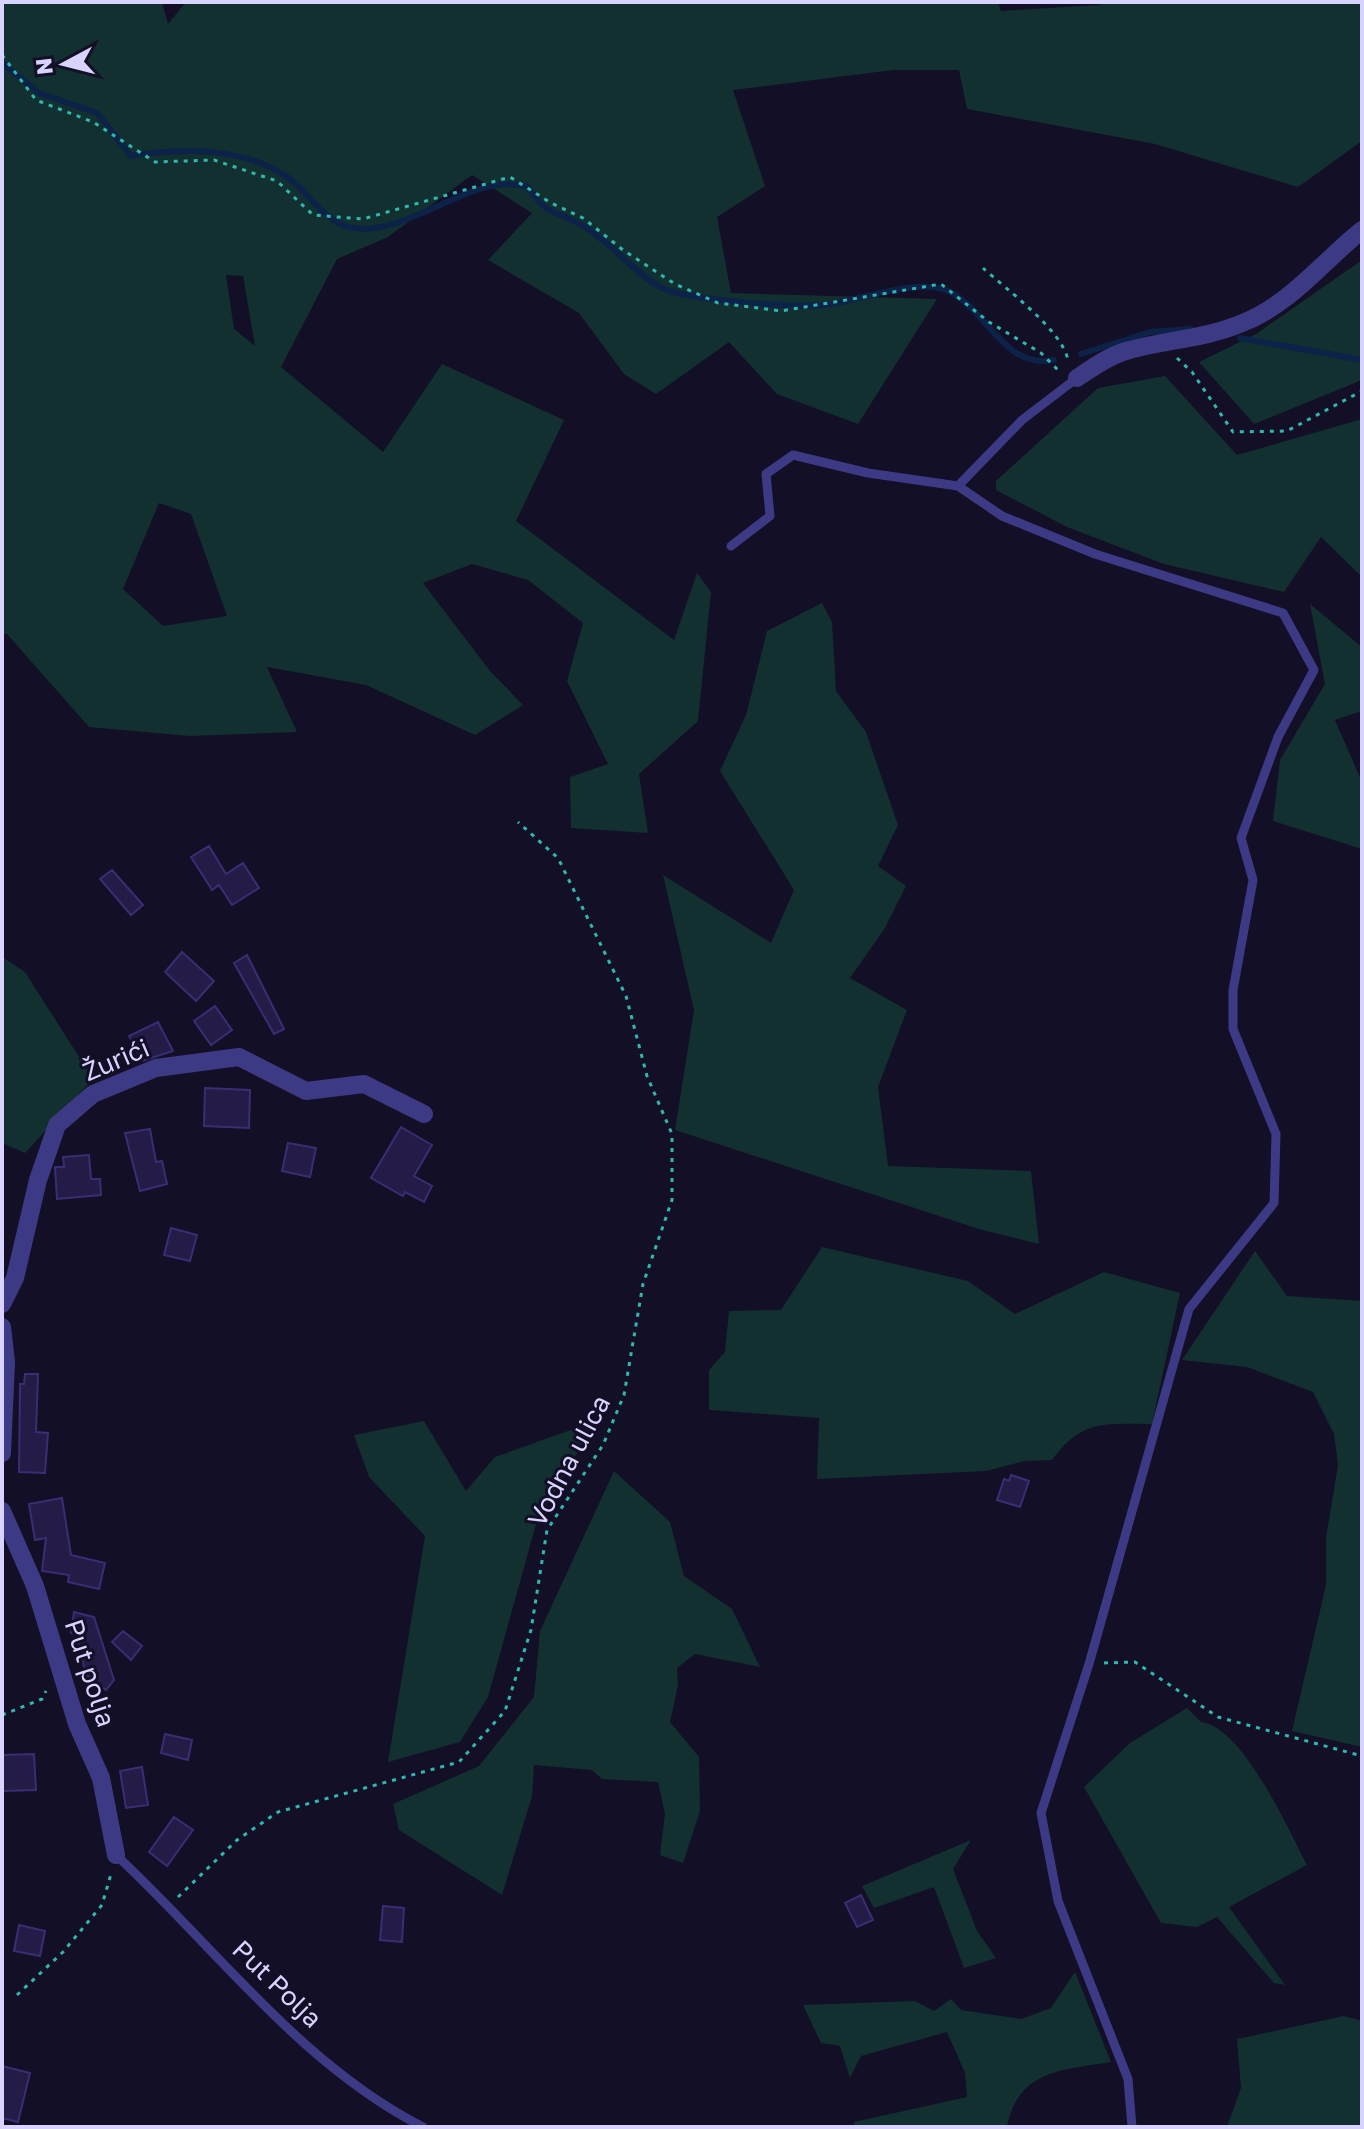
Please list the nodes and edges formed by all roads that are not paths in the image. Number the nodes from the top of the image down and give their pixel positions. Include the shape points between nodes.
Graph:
1 (1362, 230) edge
2 (1073, 380) joint
3 (958, 486) junction
4 (731, 546) dead end
5 (424, 1114) dead end
6 (2, 1304) edge
7 (2, 1327) edge
8 (2, 1453) edge
9 (2, 1511) edge
10 (116, 1855) joint
11 (423, 2127) edge
12 (1132, 2127) edge

1 - 2 street via 1297,292 1244,323 1204,337 1122,352
2 - 3 lane via 1022,420
3 - 4 lane via 793,455 766,474 770,516
3 - 12 lane via 1002,516 1095,554 1283,613 1314,670 1278,737 1241,838 1253,880 1233,990 1233,1029 1276,1134 1274,1203 1189,1309 1089,1664 1041,1813 1058,1901 1128,2079
5 - 6 street, Žurići via 364,1084 306,1091 239,1057 156,1068 93,1094 57,1125 15,1278
7 - 8 street
9 - 10 street, Put polja via 35,1586 77,1724 101,1778
10 - 11 lane, Put Polja via 275,2016 350,2081

